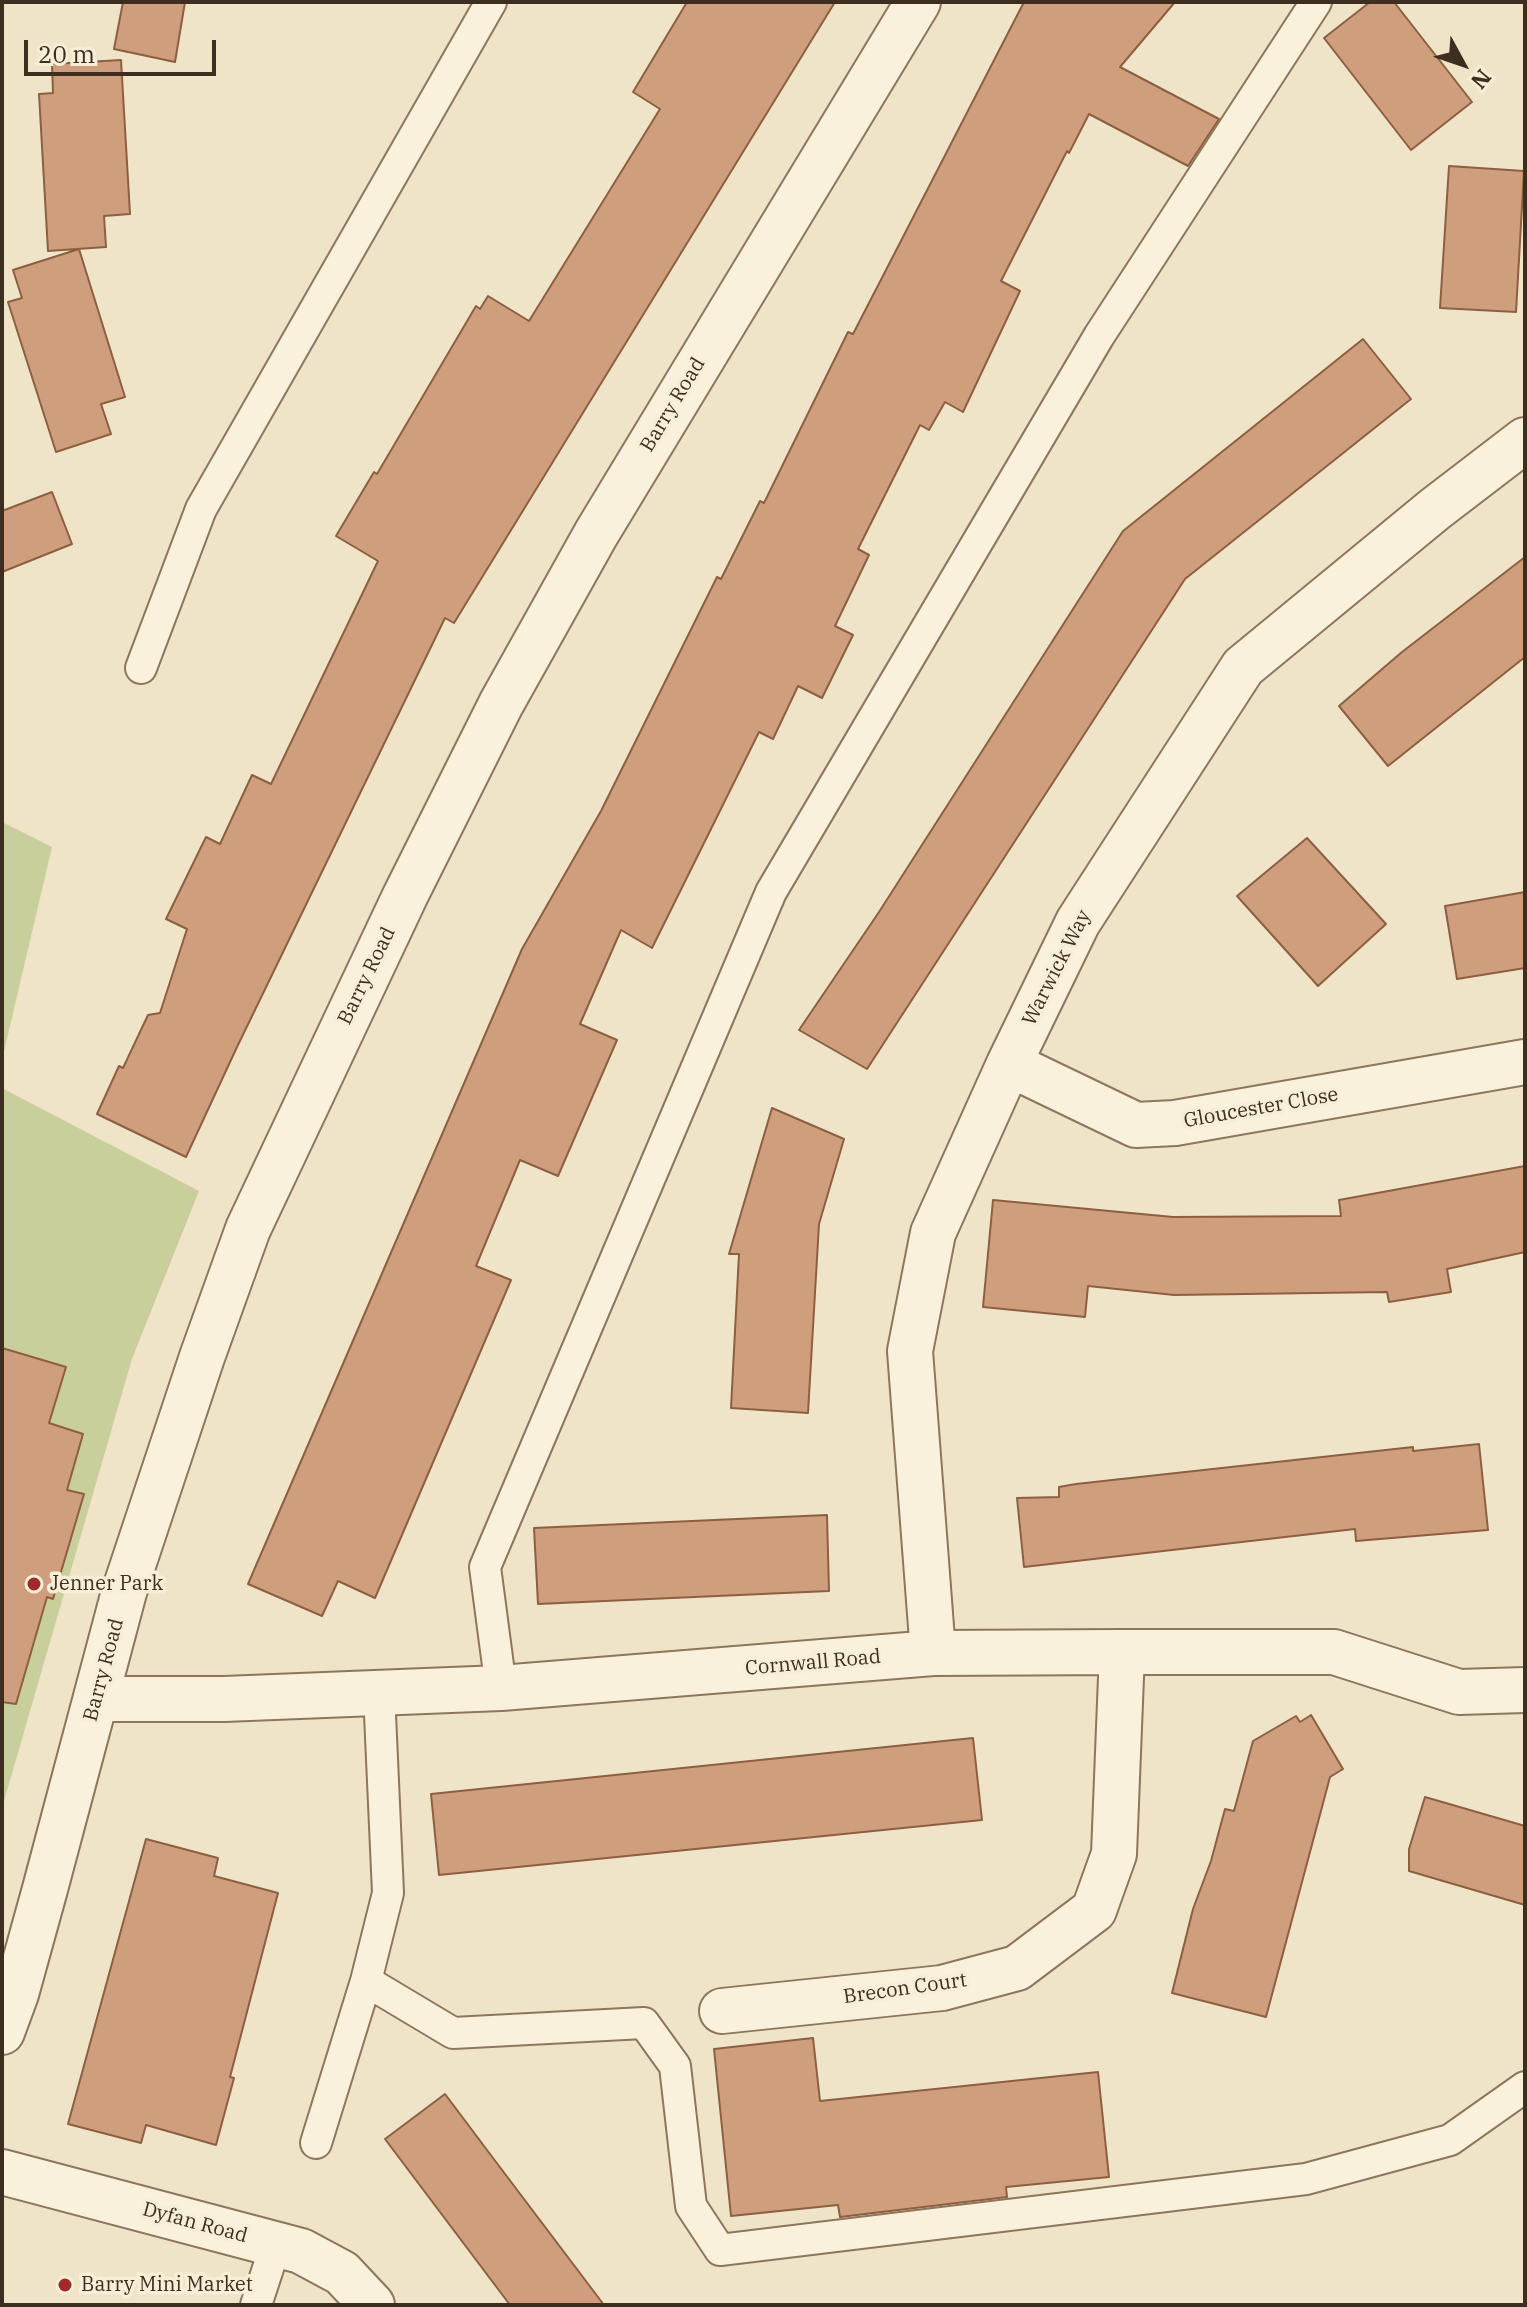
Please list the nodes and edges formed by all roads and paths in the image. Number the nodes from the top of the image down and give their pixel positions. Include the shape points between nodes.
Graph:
1 (491, 2) edge
2 (918, 2) edge
3 (1316, 2) edge
4 (1525, 440) edge
5 (141, 668) dead end
6 (1525, 1062) edge
7 (1009, 1064) junction
8 (1122, 1652) junction
9 (933, 1653) junction
10 (501, 1688) junction
11 (1525, 1690) edge
12 (379, 1692) junction
13 (96, 1699) junction
14 (366, 1981) junction
15 (722, 2011) dead end
16 (2, 2032) edge
17 (1525, 2087) edge
18 (316, 2143) dead end
19 (2, 2172) edge
20 (276, 2244) junction
21 (256, 2305) edge
22 (372, 2305) edge

1 - 5 lane via 201,509
2 - 13 street, Barry Road via 596,534 501,704 405,896 248,1229 124,1592
3 - 10 lane via 1099,336 771,892 485,1567
4 - 7 street, Warwick Way via 1243,667 1078,922
6 - 7 street, Gloucester Close via 1175,1123 1136,1125
7 - 9 street, Warwick Way via 933,1233 910,1351
8 - 9 street, Cornwall Road
8 - 11 street, Cornwall Road via 1334,1652 1459,1692
8 - 15 street, Brecon Court via 1114,1854 1094,1910 1017,1968 942,1988
9 - 10 street, Cornwall Road
10 - 12 street, Cornwall Road
12 - 13 street, Cornwall Road
12 - 14 lane via 388,1893
13 - 16 street, Barry Road
14 - 17 lane via 453,2033 644,2023 675,2066 691,2206 720,2250 1306,2179 1450,2140
14 - 18 lane
19 - 20 street, Dyfan Road
20 - 21 lane
20 - 22 street, Dyfan Road via 342,2273

